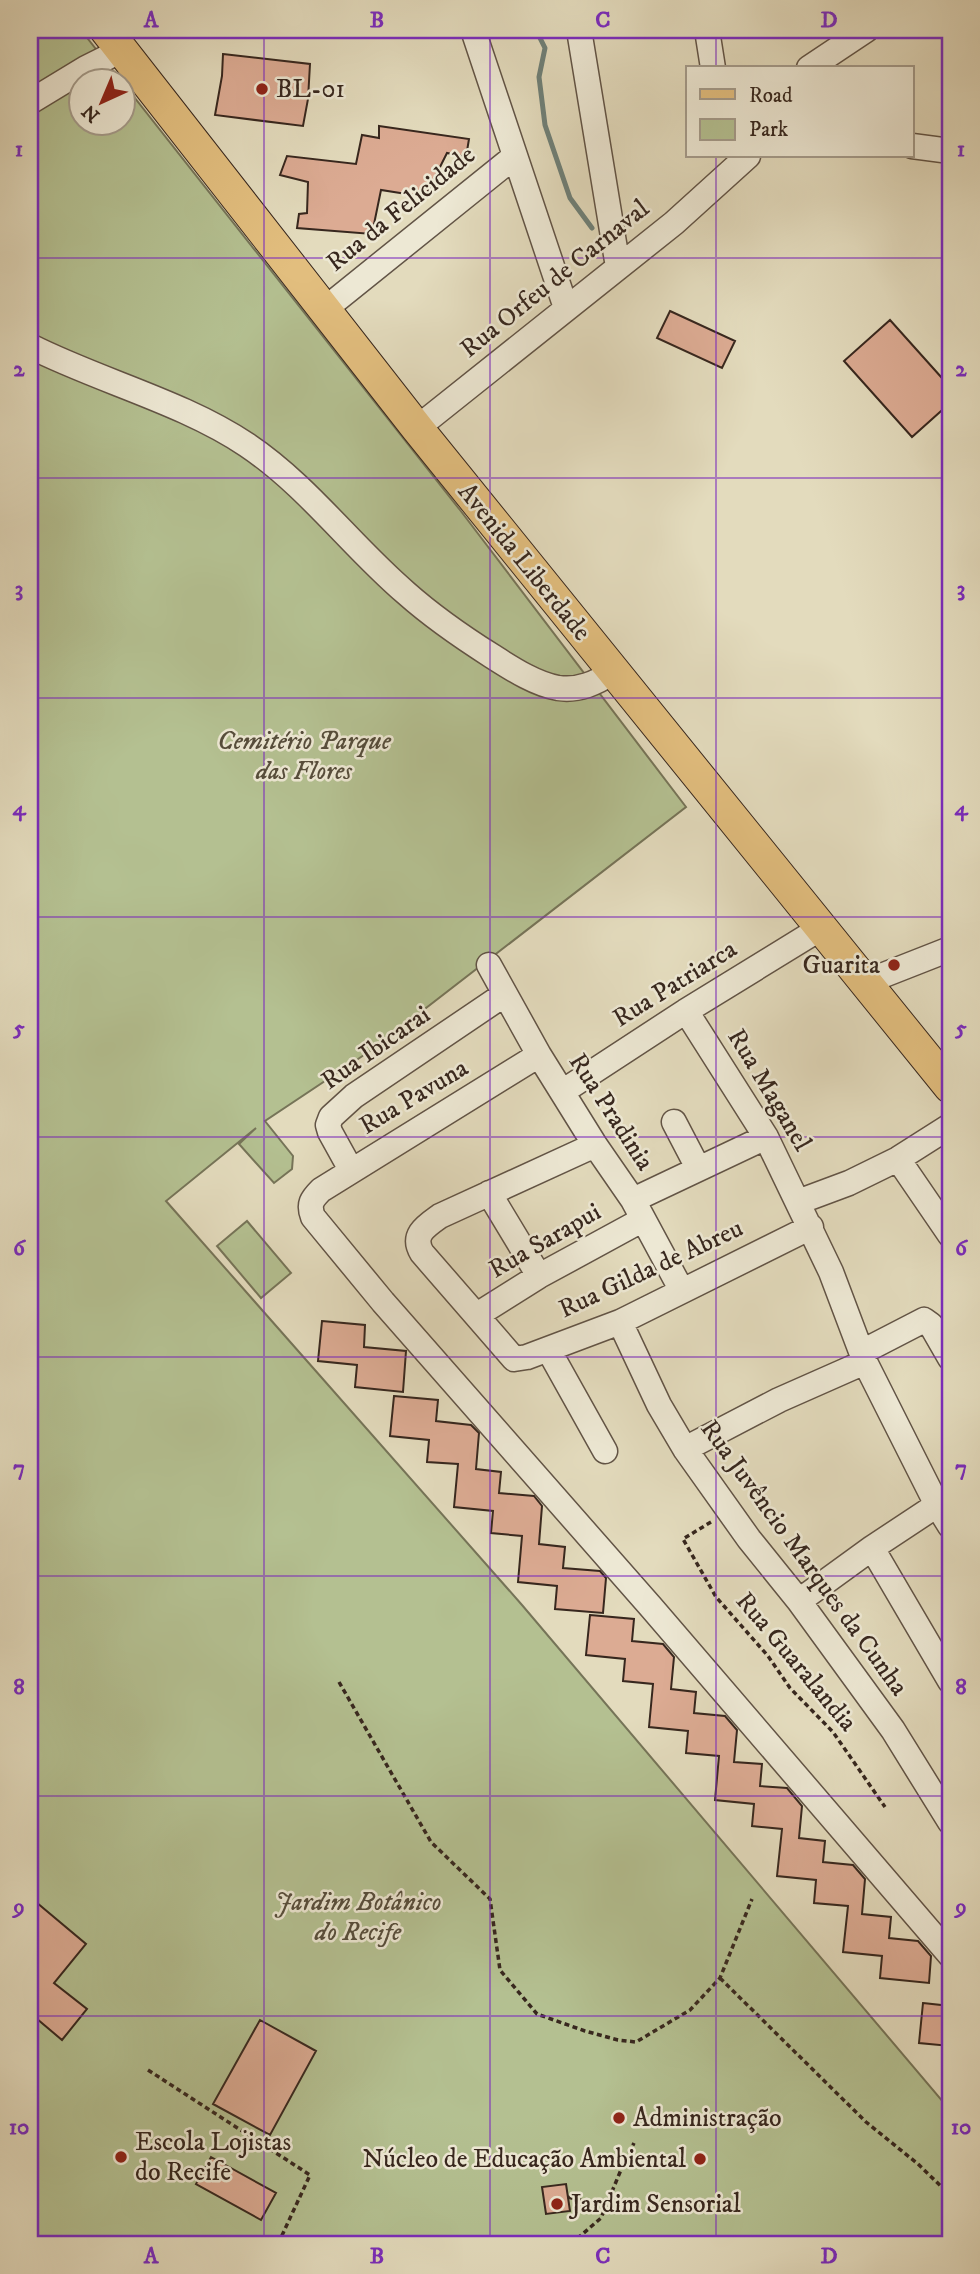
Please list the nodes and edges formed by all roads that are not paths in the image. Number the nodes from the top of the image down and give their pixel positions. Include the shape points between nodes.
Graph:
1 (473, 30) edge
2 (579, 30) edge
3 (866, 30) edge
4 (710, 31) edge
5 (111, 46) edge
6 (713, 66) edge
7 (812, 66) edge
8 (30, 102) edge
9 (914, 146) edge
10 (950, 151) edge
11 (515, 156) junction
12 (728, 165) edge
13 (618, 267) junction
14 (566, 308) junction
15 (325, 309) junction
16 (30, 346) edge
17 (417, 428) junction
18 (613, 672) junction
19 (821, 928) junction
20 (950, 949) edge
21 (489, 965) dead end
22 (866, 982) junction
23 (505, 994) junction
24 (686, 1012) junction
25 (539, 1055) junction
26 (950, 1087) edge
27 (562, 1092) junction
28 (674, 1122) dead end
29 (950, 1126) edge
30 (766, 1137) junction
31 (594, 1145) junction
32 (898, 1158) junction
33 (698, 1168) junction
34 (351, 1170) junction
35 (489, 1193) junction
36 (798, 1202) junction
37 (637, 1210) junction
38 (811, 1227) junction
39 (950, 1235) edge
40 (539, 1276) junction
41 (682, 1291) junction
42 (477, 1315) junction
43 (620, 1322) junction
44 (548, 1349) junction
45 (864, 1357) junction
46 (950, 1359) edge
47 (685, 1449) junction
48 (605, 1451) dead end
49 (944, 1516) edge
50 (872, 1548) junction
51 (799, 1601) junction
52 (950, 1681) edge
53 (950, 1822) edge
54 (950, 1955) edge

1 - 11 street
2 - 13 street
3 - 7 street
4 - 6 street
5 - 8 street
5 - 15 main road, Avenida Liberdade
9 - 10 street
11 - 14 street
11 - 15 street, Rua da Felicidade
12 - 13 street, Rua Orfeu de Carnaval via 674,223
13 - 14 street, Rua Orfeu de Carnaval
14 - 17 street, Rua Orfeu de Carnaval
15 - 17 main road, Avenida Liberdade
16 - 18 street via 211,424 246,444 280,469 405,593 456,634 503,663 558,688 579,688
17 - 18 main road, Avenida Liberdade
18 - 19 main road, Avenida Liberdade
19 - 22 main road, Avenida Liberdade
19 - 24 street, Rua Patriarca
20 - 22 street
21 - 23 street, Rua Pradinia
22 - 26 main road, Avenida Liberdade
23 - 25 street, Rua Pradinia
23 - 34 street, Rua Ibicarai via 338,1108 328,1125
24 - 27 street, Rua Patriarca
24 - 30 street, Rua Maganel
25 - 27 street, Rua Pradinia
25 - 34 street, Rua Pavuna
27 - 31 street, Rua Pradinia
28 - 33 street
29 - 32 street
30 - 33 street, Rua Sarapui
30 - 36 street, Rua Maganel
31 - 35 street
31 - 37 street, Rua Pradinia
32 - 36 street
32 - 39 street
33 - 37 street, Rua Sarapui
34 - 54 street, Rua Pavuna via 312,1199 310,1206 319,1226
35 - 40 street
35 - 42 street via 440,1216 418,1235 418,1245 432,1265
36 - 38 street, Rua Maganel
37 - 40 street, Rua Sarapui
37 - 41 street, Rua Pradinia
38 - 41 street, Rua Gilda de Abreu
38 - 45 street, Rua Maganel
40 - 42 street, Rua Sarapui
41 - 43 street, Rua Gilda de Abreu
42 - 44 street, Rua Gilda de Abreu via 514,1359
43 - 44 street, Rua Gilda de Abreu
43 - 47 street, Rua Juvêncio Marques da Cunha
44 - 48 street
45 - 46 street via 924,1320
45 - 47 street
45 - 49 street, Rua Maganel
47 - 51 street, Rua Juvêncio Marques da Cunha
49 - 50 street
50 - 51 street
50 - 52 street
51 - 53 street, Rua Juvêncio Marques da Cunha via 893,1730

